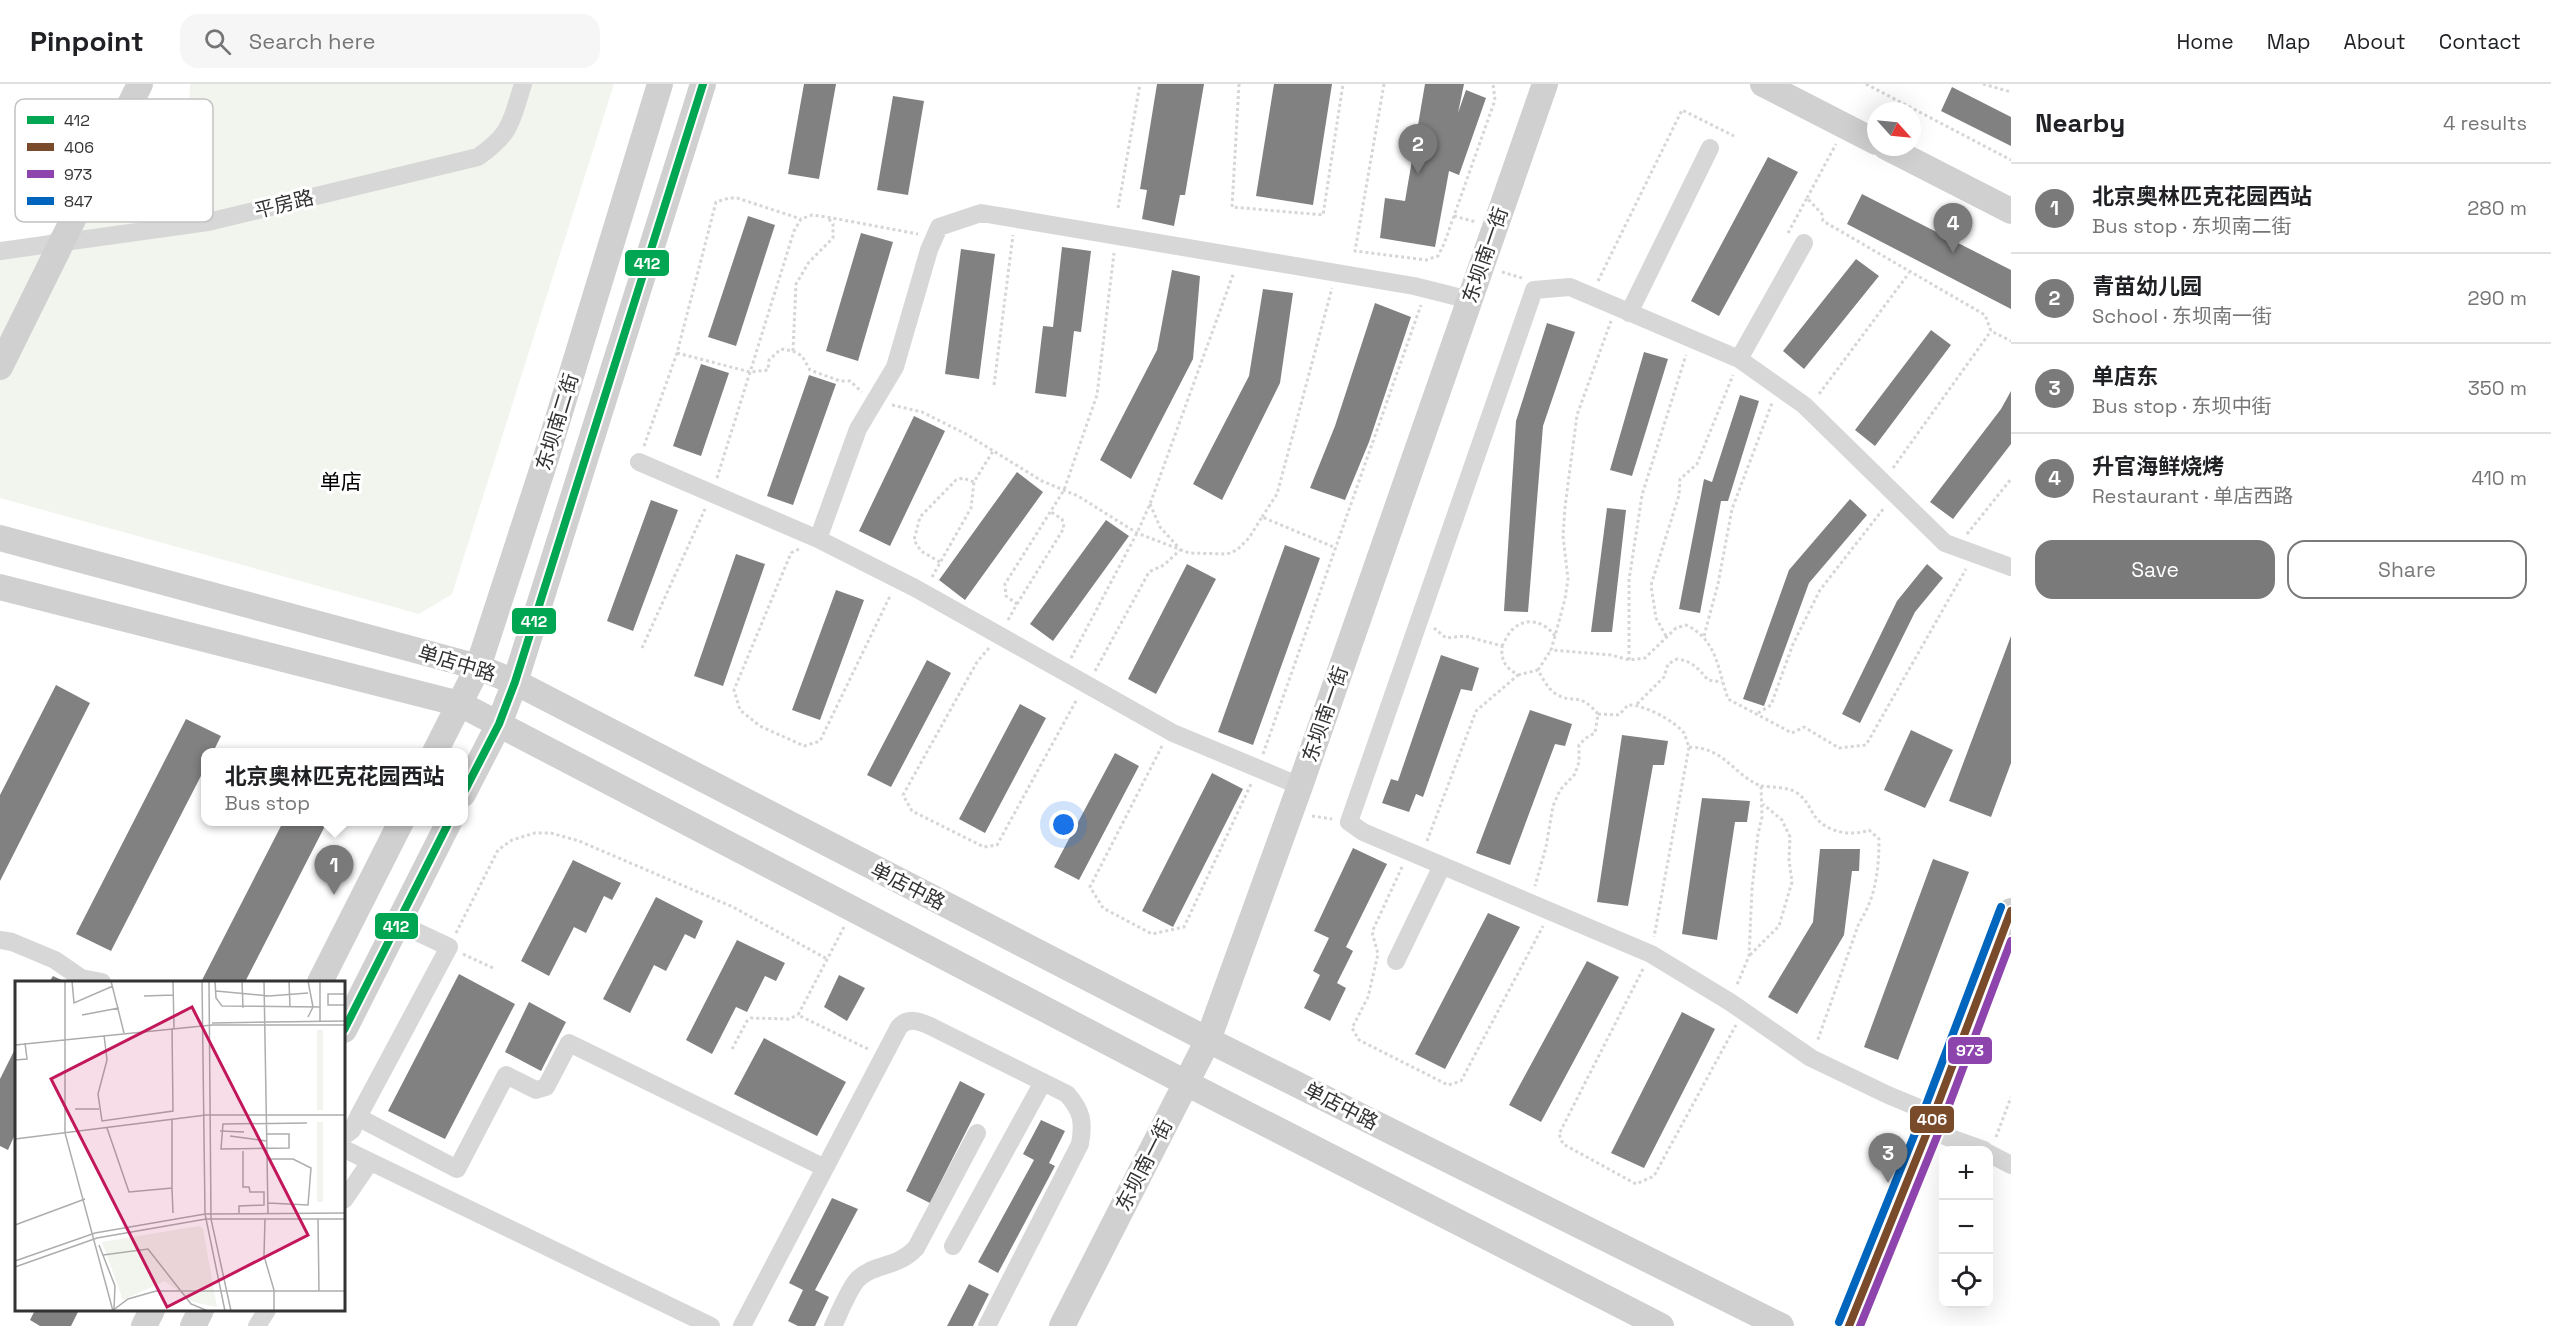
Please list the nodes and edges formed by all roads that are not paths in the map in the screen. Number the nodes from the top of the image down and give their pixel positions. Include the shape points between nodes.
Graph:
1 (140, 84) edge
2 (523, 84) edge
3 (660, 84) edge
4 (703, 84) edge
5 (1545, 84) edge
6 (1763, 84) edge
7 (133, 99) edge
8 (1867, 137) edge
9 (1710, 148) dead end
10 (1904, 156) edge
11 (2011, 211) edge
12 (213, 221) edge
13 (72, 222) edge
14 (208, 222) edge
15 (62, 242) junction
16 (1804, 243) dead end
17 (0, 251) edge
18 (1470, 300) junction
19 (1623, 310) junction
20 (1739, 359) junction
21 (0, 367) edge
22 (639, 462) road end
23 (0, 538) edge
24 (818, 539) junction
25 (2011, 567) edge
26 (0, 587) edge
27 (478, 667) junction
28 (515, 682) junction
29 (460, 705) junction
30 (499, 724) junction
31 (438, 748) edge
32 (468, 784) edge
33 (1300, 786) junction
34 (399, 826) edge
35 (447, 826) edge
36 (1442, 866) junction
37 (2011, 911) edge
38 (398, 923) junction
39 (0, 940) edge
40 (1396, 961) dead end
41 (97, 981) edge
42 (321, 981) edge
43 (345, 1028) edge
44 (1208, 1040) junction
45 (1043, 1082) junction
46 (1186, 1083) junction
47 (358, 1117) junction
48 (1931, 1122) junction
49 (976, 1133) dead end
50 (345, 1135) edge
51 (1976, 1146) edge
52 (345, 1150) edge
53 (1993, 1155) edge
54 (370, 1162) junction
55 (2011, 1165) edge
56 (825, 1168) junction
57 (345, 1199) edge
58 (954, 1246) dead end
59 (152, 1311) edge
60 (200, 1311) edge
61 (266, 1311) edge
62 (678, 1319) edge
63 (144, 1326) edge
64 (193, 1326) edge
65 (257, 1326) edge
66 (711, 1326) edge
67 (742, 1326) edge
68 (833, 1326) edge
69 (987, 1326) edge
70 (1062, 1326) edge
71 (1661, 1326) edge
72 (1780, 1326) edge
73 (1849, 1326) edge

1 - 7 street
2 - 12 street, 平房路 via 511,124 499,142 478,157
3 - 27 street, 东坝南二街
4 - 28 street, 东坝南二街
5 - 18 street, 东坝南一街
6 - 8 street
9 - 19 street
10 - 11 street
13 - 15 street
14 - 15 street, 平房路
15 - 17 street, 平房路
15 - 21 street
16 - 20 street
18 - 24 street via 1427,289 981,213 939,227 895,367 858,429
18 - 33 street, 东坝南一街
19 - 20 street
19 - 36 street via 1570,287 1534,290 1348,822
20 - 25 street via 1808,408 1945,543
22 - 24 street
23 - 27 street, 单店中路
24 - 33 street via 923,592 1173,733
26 - 29 street, 单店中路
27 - 28 street, 单店中路
27 - 29 street, 东坝南二街
28 - 30 street, 东坝南二街
28 - 44 street, 单店中路
29 - 30 street, 单店中路
29 - 31 street, 东坝南二街
30 - 32 street, 东坝南二街
30 - 46 street, 单店中路
33 - 44 street, 东坝南一街
34 - 42 street
35 - 38 street
36 - 40 street
36 - 48 street via 1651,954 1811,1058 1888,1095
37 - 48 street
38 - 43 street
38 - 47 street via 449,947
39 - 41 street via 55,960 81,978
44 - 46 street, 东坝南一街
44 - 72 street, 单店中路
45 - 56 street via 930,1026 914,1020 904,1022
45 - 58 street
45 - 69 street via 1073,1101 1083,1124 1080,1144
46 - 70 street, 东坝南一街
46 - 71 street, 单店中路
47 - 50 street
47 - 56 street via 457,1169 506,1075 536,1090 546,1087 569,1043
48 - 51 street
48 - 73 street
49 - 68 street via 916,1248 906,1259 875,1269 857,1280
52 - 54 street
53 - 55 street
54 - 57 street
54 - 62 street
56 - 67 street
59 - 63 street
60 - 64 street
61 - 65 street
62 - 66 street

